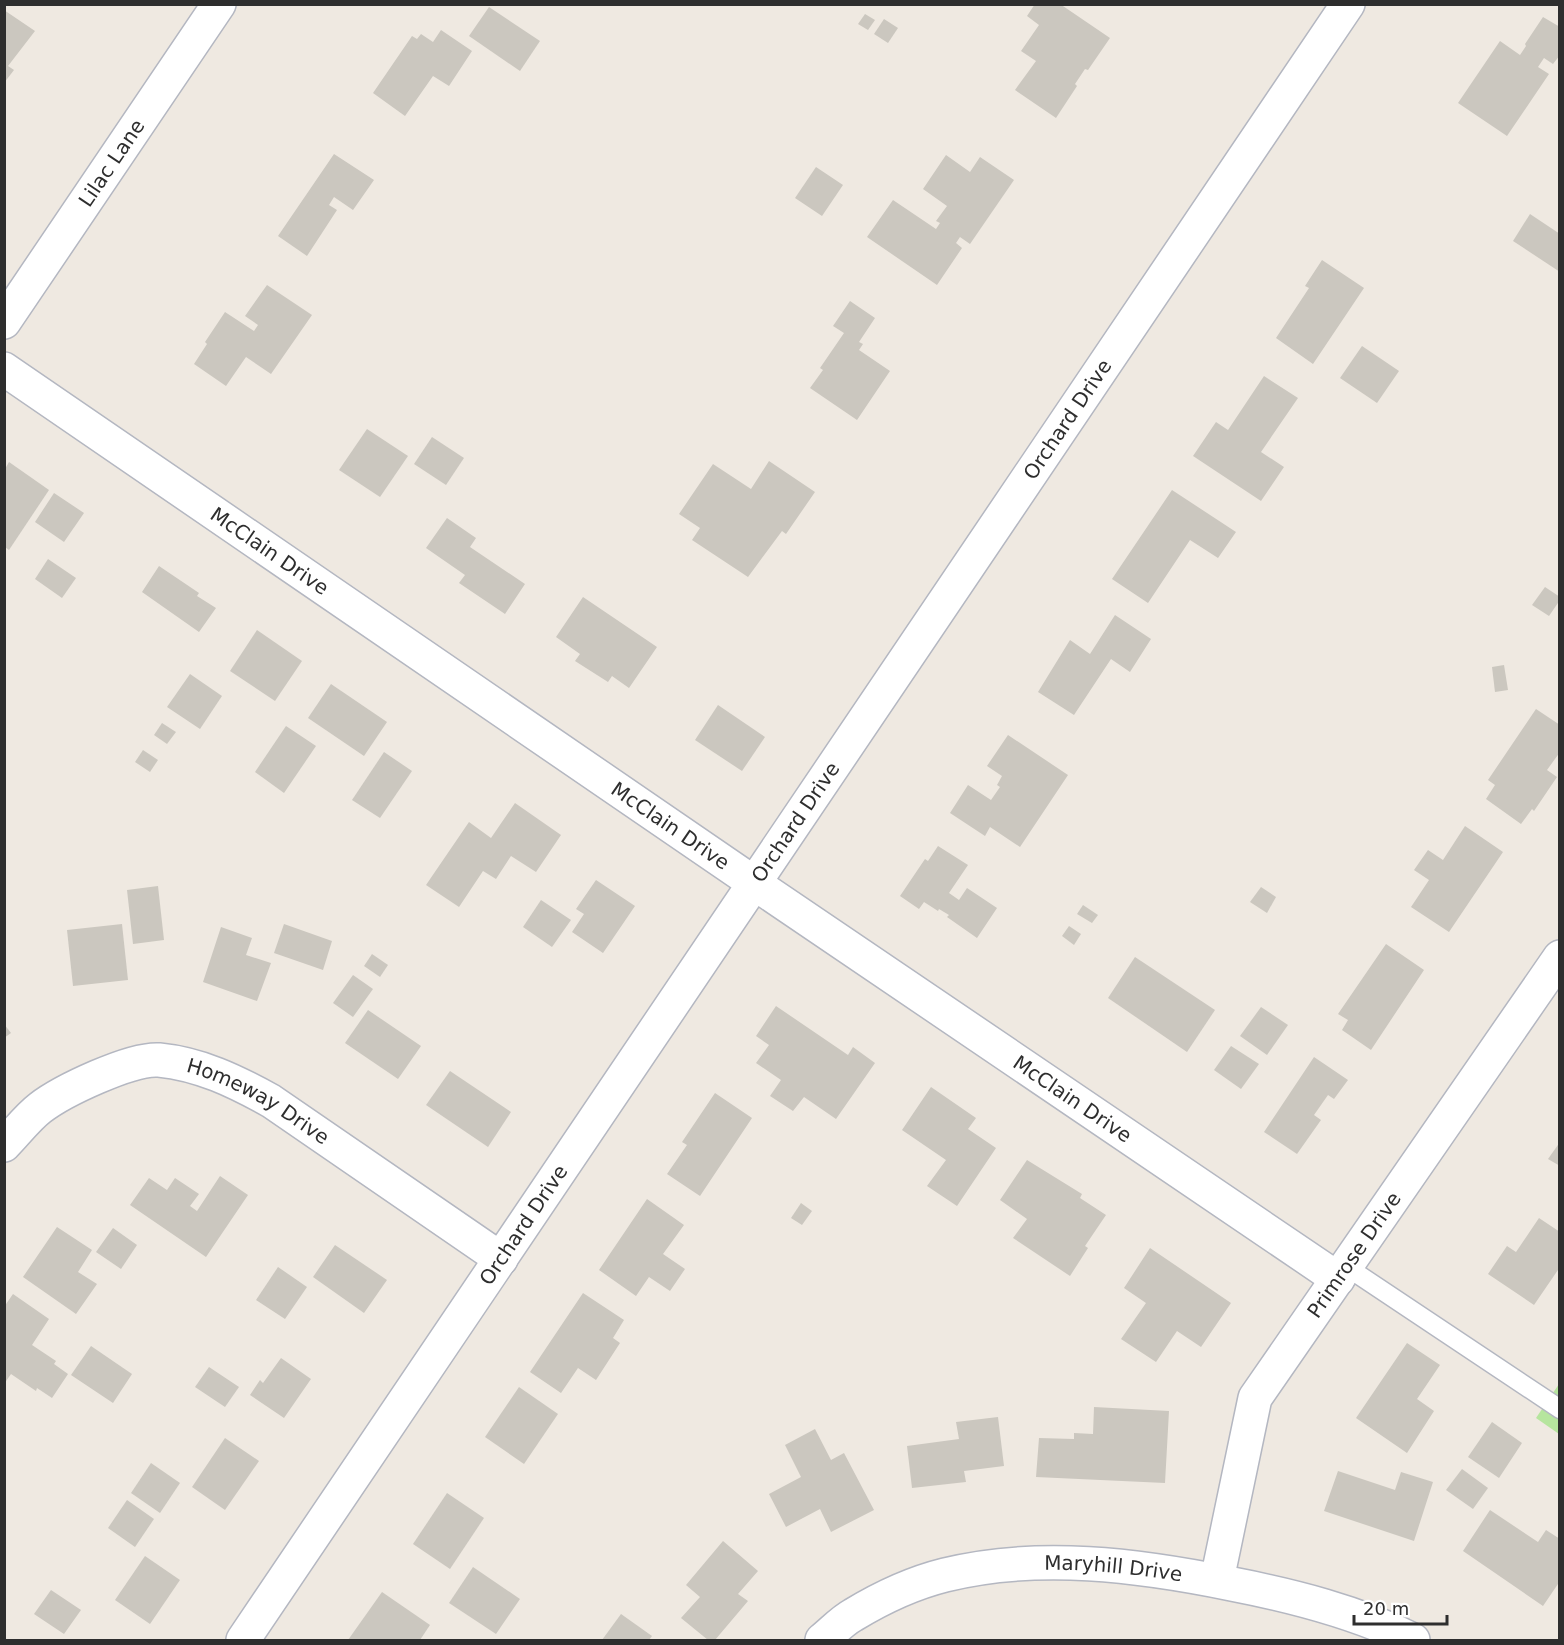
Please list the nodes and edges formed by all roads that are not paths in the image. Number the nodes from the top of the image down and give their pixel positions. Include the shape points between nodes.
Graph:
1 (219, 4) edge
2 (1348, 4) edge
3 (4, 322) edge
4 (4, 369) edge
5 (754, 883) junction
6 (1560, 957) edge
7 (4, 1145) edge
8 (501, 1259) junction
9 (1343, 1273) junction
10 (1560, 1409) edge
11 (1217, 1580) junction
12 (243, 1641) edge
13 (822, 1641) edge
14 (1413, 1641) edge

1 - 3 street, Lilac Lane
2 - 5 street, Orchard Drive
4 - 5 street, McClain Drive
5 - 8 street, Orchard Drive
5 - 9 street, McClain Drive
6 - 9 street, Primrose Drive
7 - 8 street, Homeway Drive via 39,1108 115,1069 156,1060 191,1065 232,1079 271,1101
8 - 12 street, Orchard Drive
9 - 10 lane
9 - 11 street, Primrose Drive via 1254,1398
11 - 13 street, Maryhill Drive via 1151,1569 1084,1564 986,1567 944,1575 898,1592 852,1616
11 - 14 street, Maryhill Drive via 1287,1595 1351,1615

